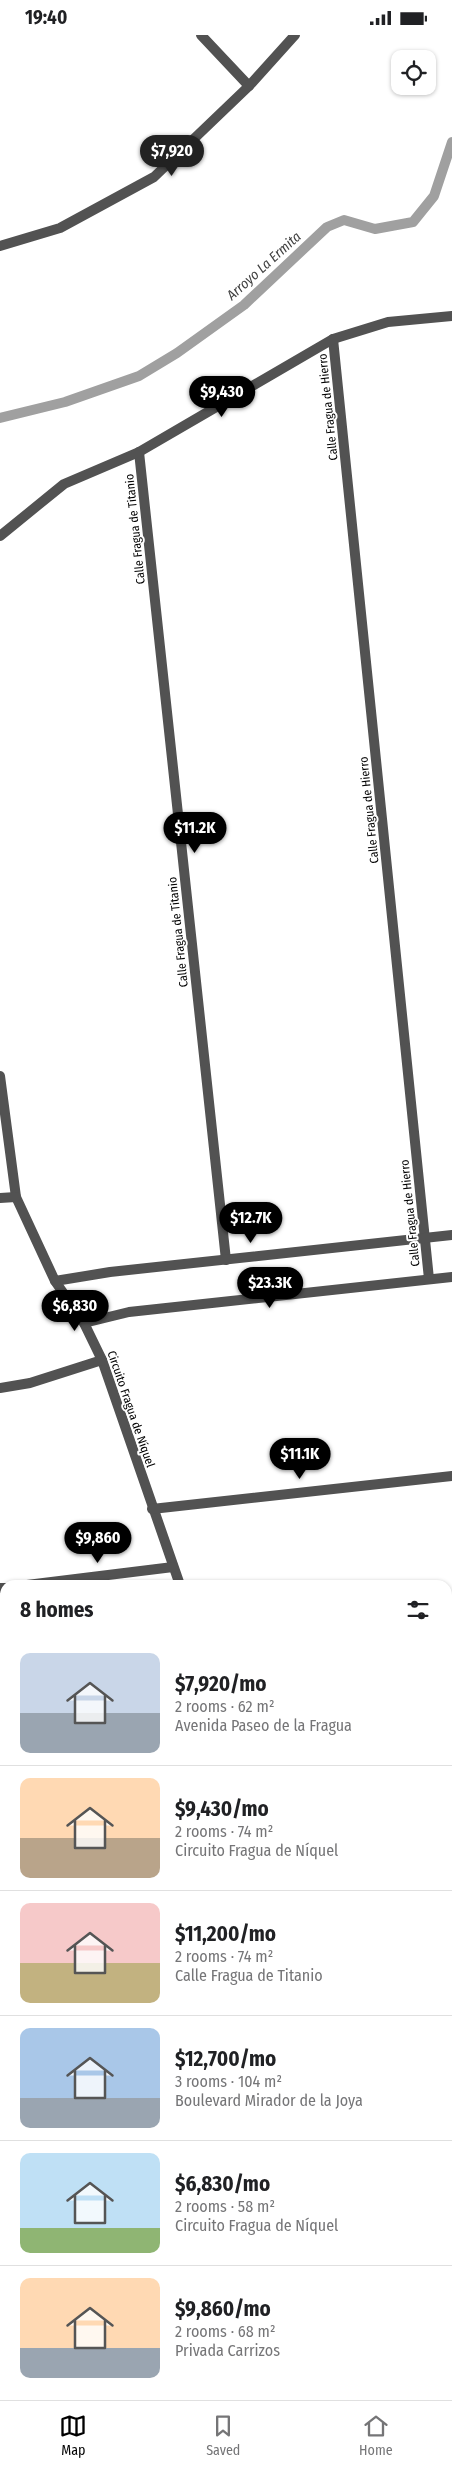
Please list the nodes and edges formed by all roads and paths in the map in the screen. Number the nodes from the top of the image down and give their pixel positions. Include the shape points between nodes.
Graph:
1 (201, 35) edge
2 (295, 35) edge
3 (249, 86) junction
4 (0, 246) edge
5 (452, 317) edge
6 (333, 339) junction
7 (139, 452) junction
8 (0, 536) edge
9 (0, 1076) edge
10 (16, 1197) junction
11 (0, 1198) edge
12 (452, 1235) edge
13 (425, 1238) junction
14 (226, 1260) junction
15 (452, 1277) edge
16 (429, 1279) junction
17 (55, 1281) junction
18 (84, 1323) junction
19 (102, 1360) junction
20 (0, 1389) edge
21 (452, 1476) edge
22 (152, 1509) junction
23 (173, 1567) junction
24 (68, 1580) edge
25 (178, 1580) edge

1 - 3 street
2 - 3 street
3 - 4 street via 154,177 60,227
5 - 6 street via 388,322
6 - 7 street
6 - 13 street, Calle Fragua de Hierro
7 - 8 street via 64,484
7 - 14 street, Calle Fragua de Titanio
9 - 10 street, Circuito Fragua de Níquel
10 - 11 street
10 - 17 street, Circuito Fragua de Níquel
12 - 13 street
13 - 14 street
13 - 16 street, Calle Fragua de Hierro
14 - 17 street
15 - 16 street
16 - 18 street via 129,1312
17 - 18 street, Circuito Fragua de Níquel
18 - 19 street, Circuito Fragua de Níquel
19 - 20 street
19 - 22 street, Circuito Fragua de Níquel
21 - 22 street
22 - 23 street, Circuito Fragua de Níquel
23 - 24 street
23 - 25 street, Circuito Fragua de Níquel

